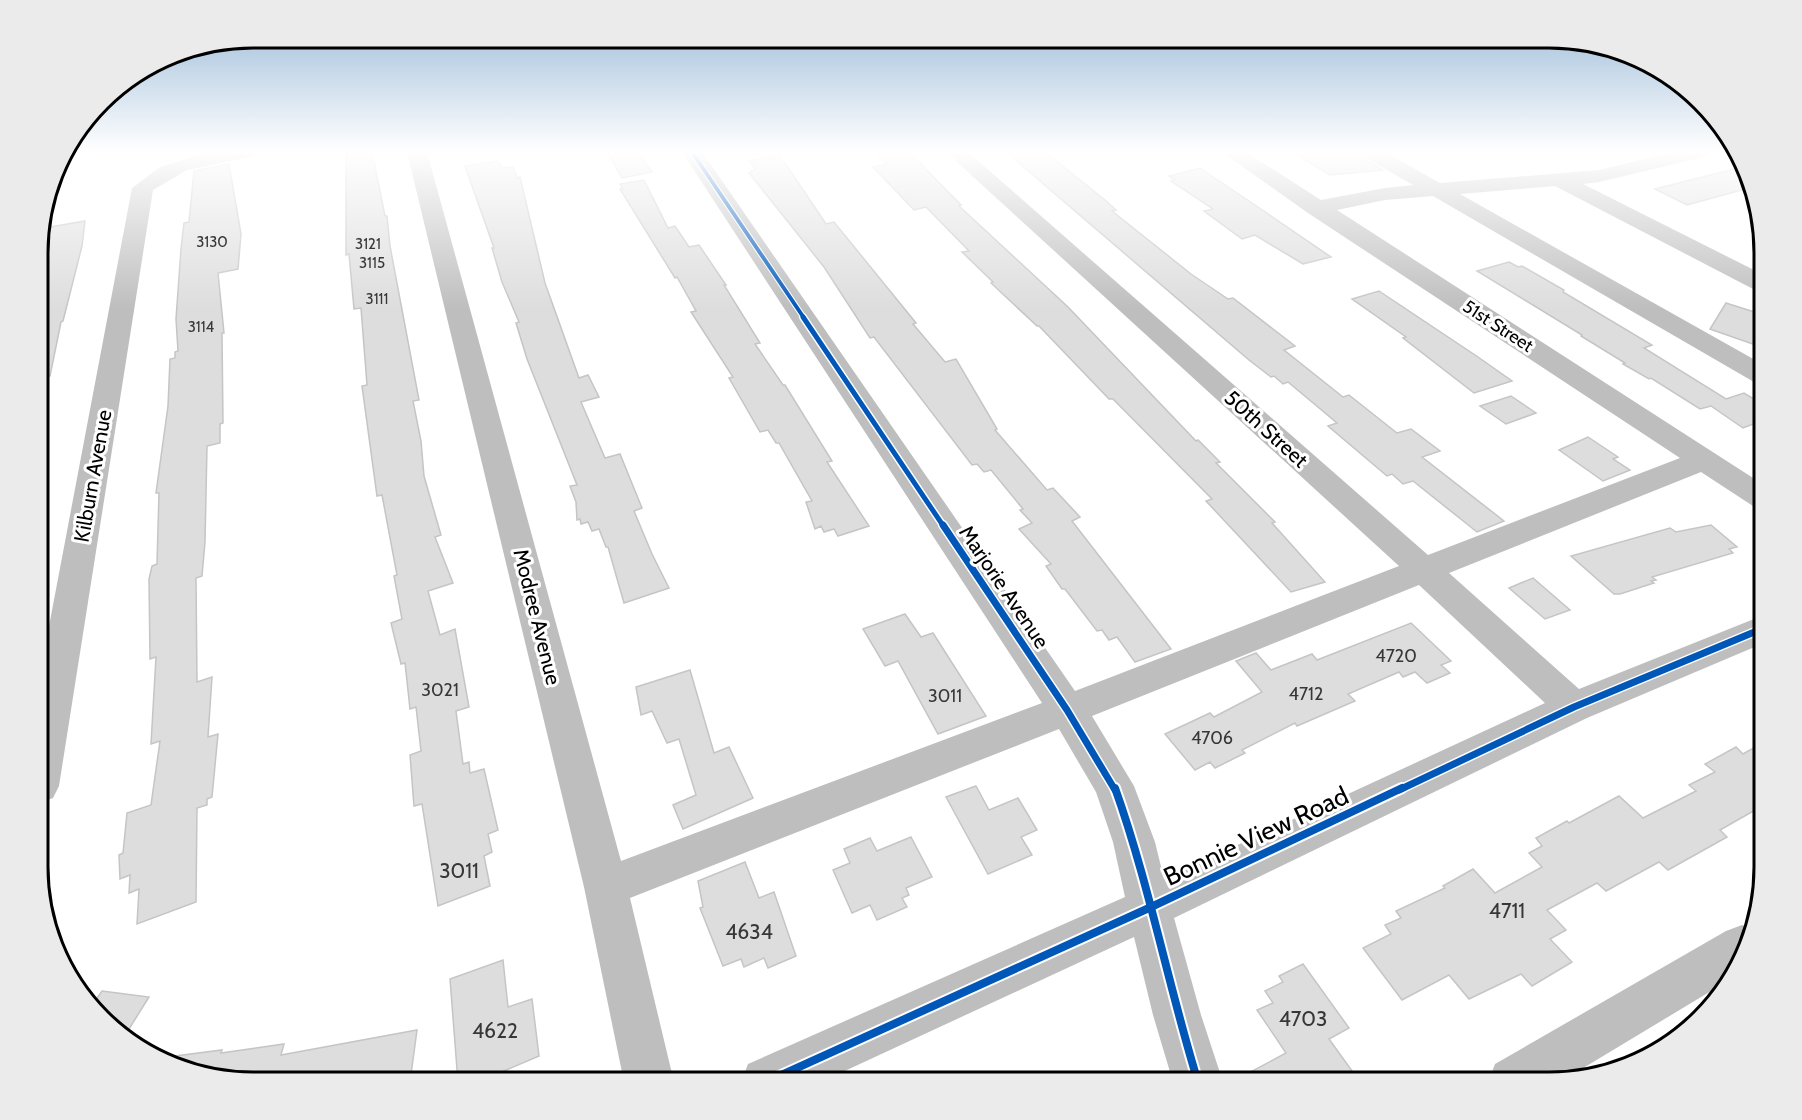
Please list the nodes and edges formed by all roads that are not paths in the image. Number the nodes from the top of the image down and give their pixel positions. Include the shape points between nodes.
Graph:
1 (140, 204) edge
2 (430, 204) edge
3 (727, 204) edge
4 (1015, 204) edge
5 (1310, 204) edge
6 (1334, 204) edge
7 (1463, 204) edge
8 (1608, 204) edge
9 (1316, 208) junction
10 (1754, 280) edge
11 (1754, 370) edge
12 (1704, 460) junction
13 (1754, 492) edge
14 (1423, 569) junction
15 (1754, 632) edge
16 (1574, 707) junction
17 (1067, 710) junction
18 (48, 734) edge
19 (606, 887) junction
20 (1149, 908) junction
21 (1736, 951) edge
22 (647, 1072) edge
23 (788, 1072) edge
24 (1195, 1072) edge
25 (1530, 1072) edge

1 - 18 street, Kilburn Avenue
2 - 19 street, Modree Avenue
3 - 17 street, Marjorie Avenue
4 - 14 street, 50th Street
5 - 9 street, 51st Street
6 - 9 street
7 - 11 street
8 - 10 street
9 - 12 street, 51st Street
12 - 13 street, 51st Street
12 - 14 street
14 - 16 street, 50th Street
14 - 17 street
15 - 16 street, Bonnie View Road
16 - 20 street, Bonnie View Road
17 - 19 street
17 - 20 street, Marjorie Avenue via 1114,786 1134,842
19 - 22 street, Modree Avenue
20 - 23 street, Bonnie View Road
20 - 24 street, Marjorie Avenue
21 - 25 street

